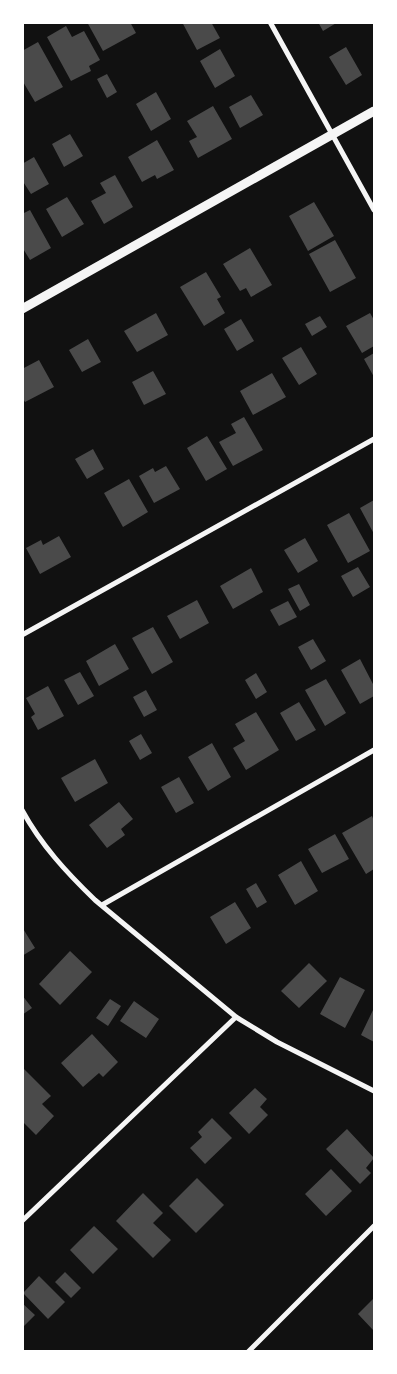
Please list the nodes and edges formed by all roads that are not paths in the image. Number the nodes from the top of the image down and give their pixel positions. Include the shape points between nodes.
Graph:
1 (270, 22) edge
2 (374, 110) edge
3 (333, 133) junction
4 (374, 210) edge
5 (22, 309) edge
6 (374, 439) edge
7 (22, 635) edge
8 (374, 750) edge
9 (22, 810) edge
10 (102, 905) junction
11 (236, 1016) junction
12 (374, 1090) edge
13 (22, 1220) edge
14 (374, 1226) edge
15 (248, 1352) edge

1 - 3 street
2 - 3 street
3 - 4 street
3 - 5 street
6 - 7 street
8 - 10 street
9 - 10 street via 56,860
10 - 11 street
11 - 12 street via 277,1042
11 - 13 street
14 - 15 street

